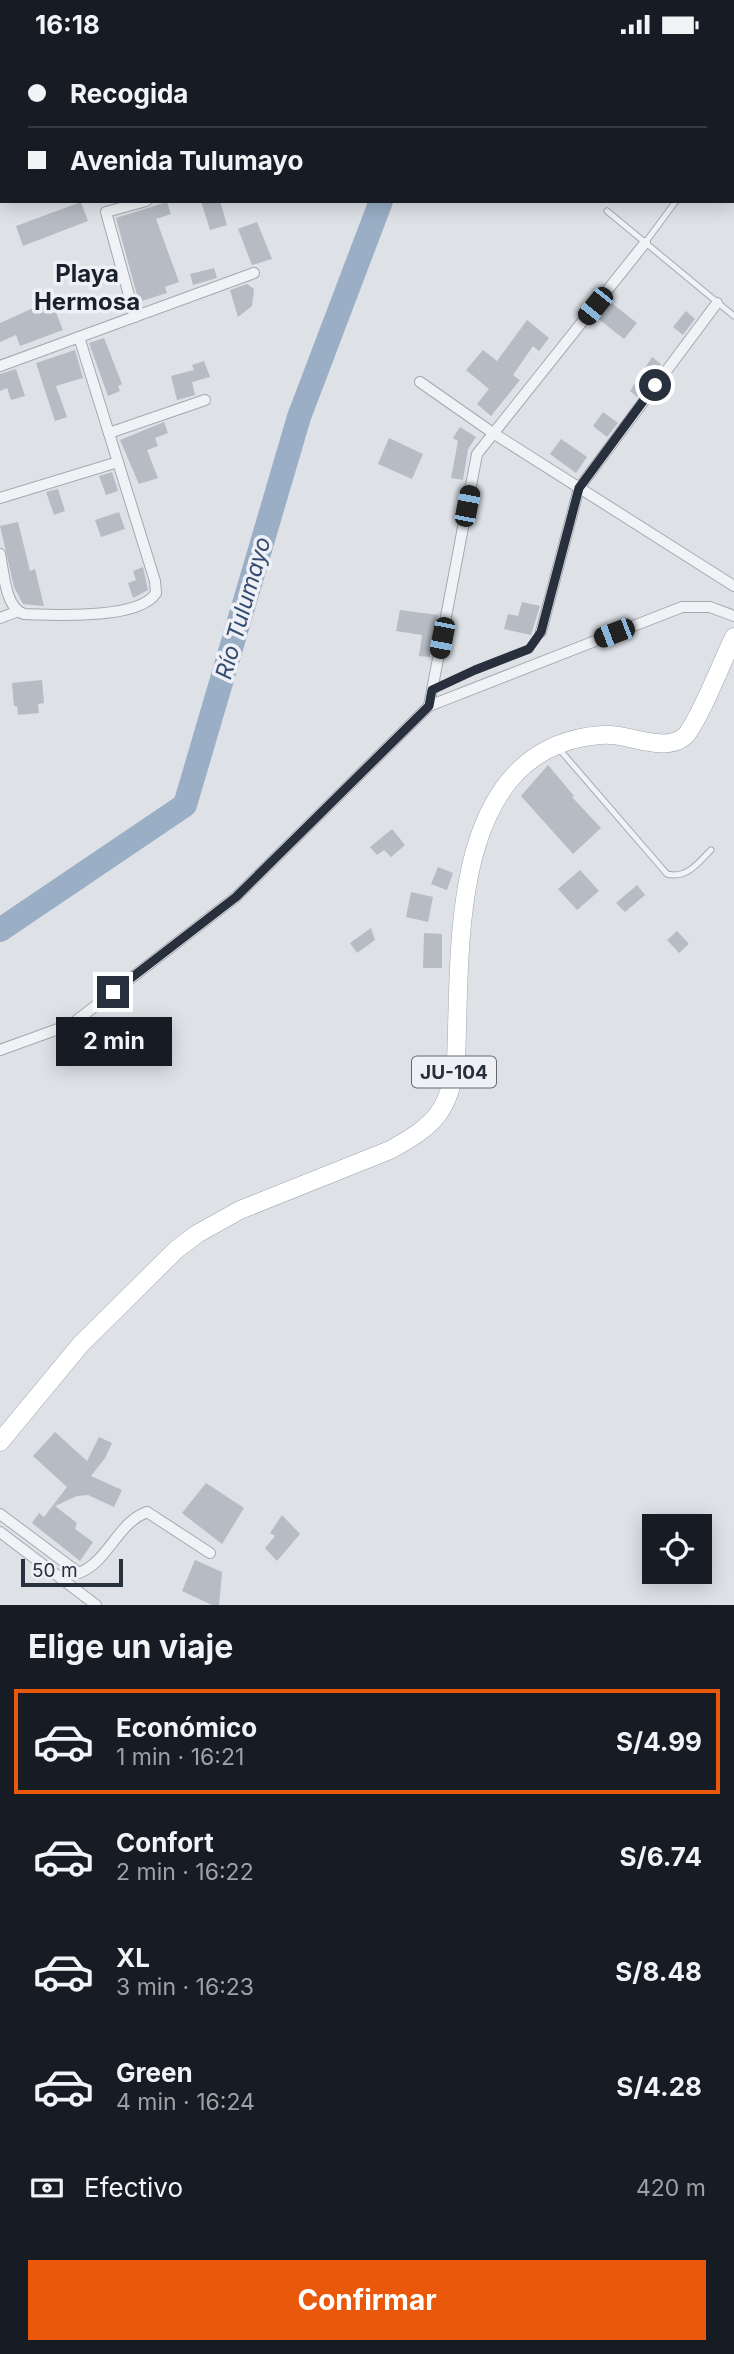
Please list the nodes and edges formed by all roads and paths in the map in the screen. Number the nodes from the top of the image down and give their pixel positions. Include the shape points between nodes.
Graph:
1 (139, 203) edge
2 (675, 203) edge
3 (607, 211) dead end
4 (645, 243) junction
5 (254, 273) dead end
6 (717, 303) junction
7 (734, 316) edge
8 (135, 317) junction
9 (79, 337) junction
10 (0, 366) edge
11 (420, 381) dead end
12 (205, 400) dead end
13 (109, 433) junction
14 (493, 433) junction
15 (118, 462) junction
16 (579, 488) junction
17 (0, 498) edge
18 (0, 554) edge
19 (734, 586) edge
20 (16, 612) junction
21 (734, 616) edge
22 (0, 618) edge
23 (541, 632) joint
24 (734, 637) edge
25 (432, 690) junction
26 (429, 706) junction
27 (556, 745) junction
28 (711, 850) dead end
29 (0, 1050) edge
30 (0, 1442) edge
31 (0, 1514) edge
32 (0, 1532) edge
33 (210, 1553) dead end
34 (96, 1605) edge

1 - 8 street via 106,212
2 - 4 lane
3 - 4 lane
4 - 6 lane
4 - 14 street
5 - 8 street
6 - 7 lane
6 - 16 street
8 - 9 street
9 - 10 street
9 - 13 street
11 - 14 street
12 - 13 street
13 - 15 street
14 - 16 street
14 - 25 street via 477,454
15 - 17 street
15 - 20 street via 155,580 152,600 106,613
16 - 19 street
16 - 23 street
18 - 20 street
20 - 22 street
21 - 26 street via 710,607 682,607
23 - 25 lane via 529,649
24 - 27 main road, JU-104 via 693,726 676,742 609,734
25 - 26 street
26 - 29 street via 236,897 72,1024
27 - 28 lane via 667,874 687,873
27 - 30 main road, JU-104 via 528,760 513,775 489,813 474,853 465,897 453,1085 440,1113 390,1150 240,1210 197,1234 81,1344
31 - 33 street via 79,1573 94,1566 130,1523 147,1512
32 - 34 street

